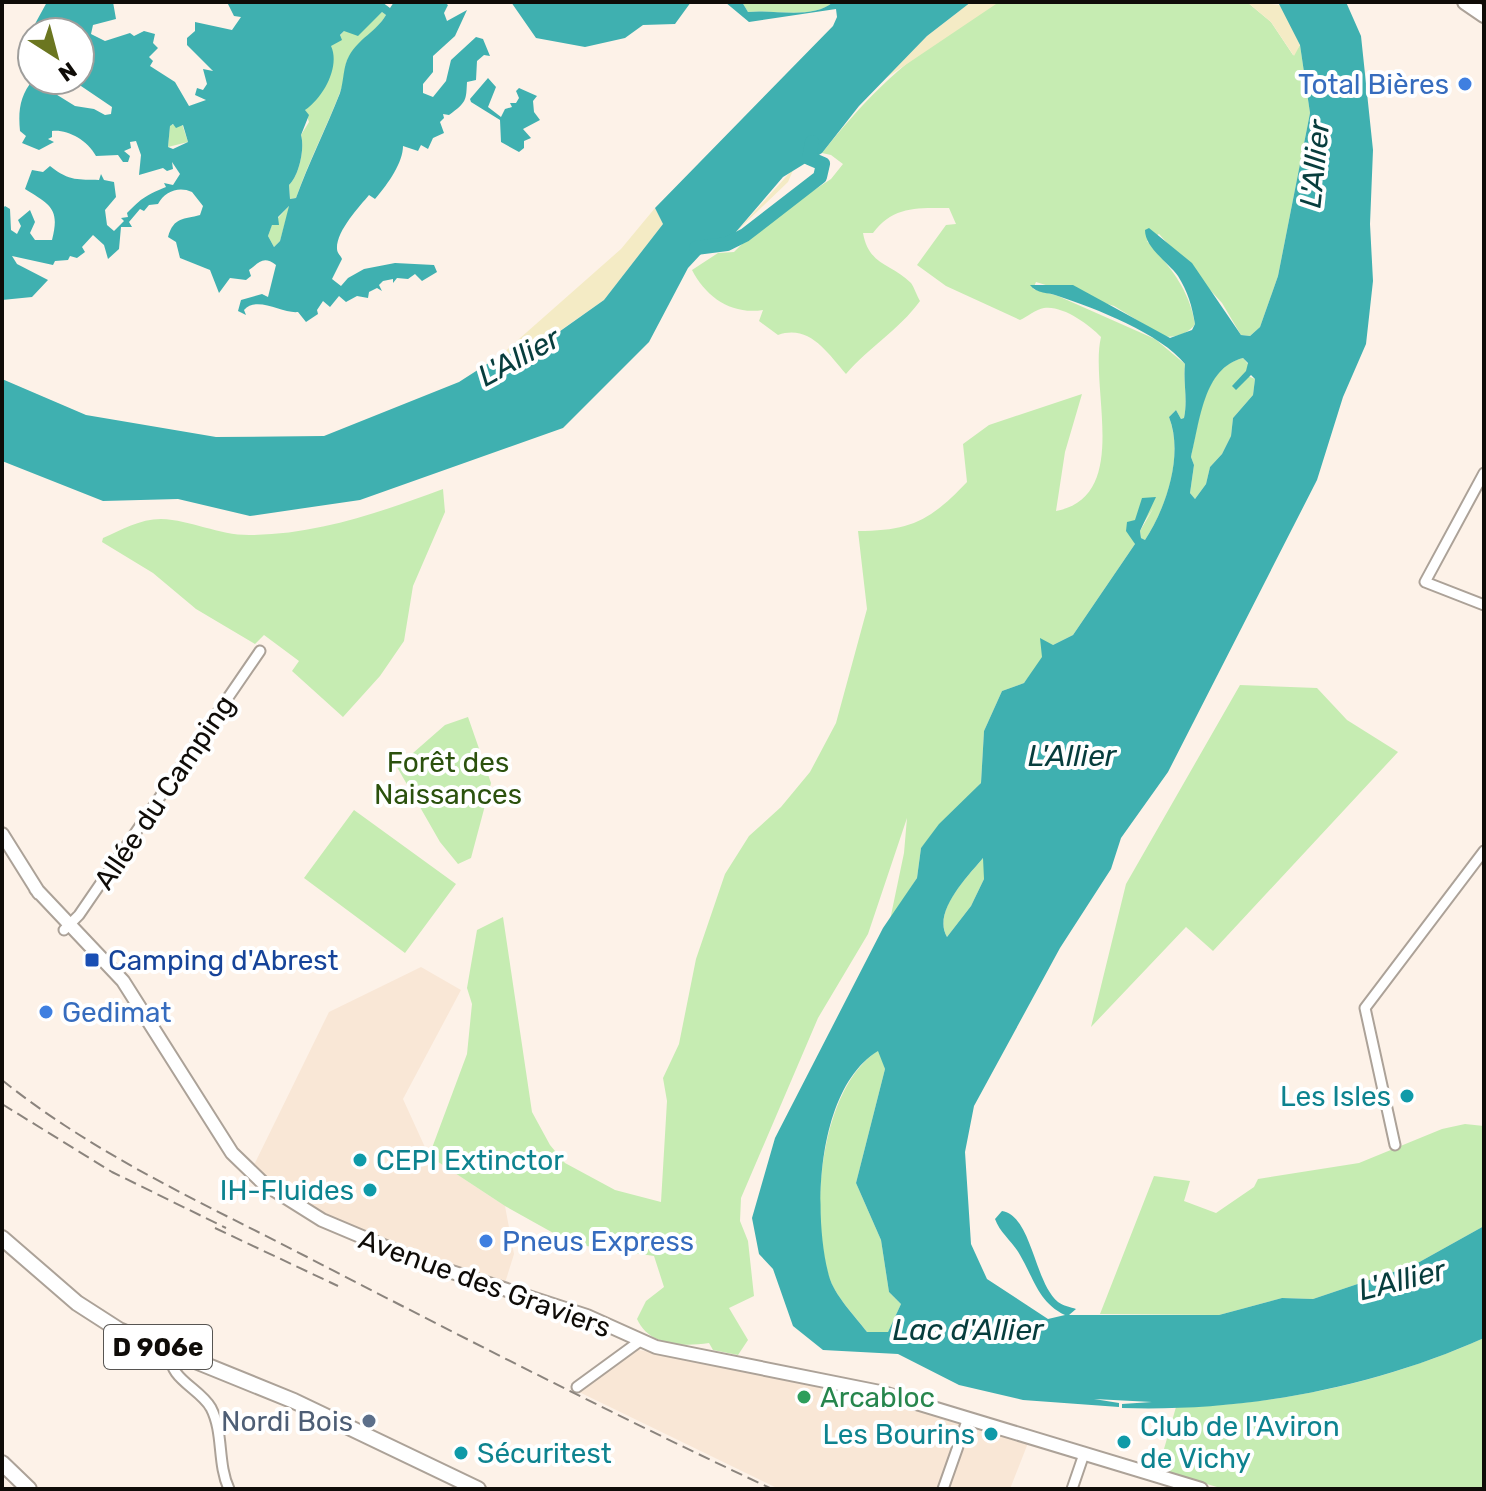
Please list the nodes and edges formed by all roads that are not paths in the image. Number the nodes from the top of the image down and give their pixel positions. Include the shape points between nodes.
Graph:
1 (1465, 2) edge
2 (1477, 2) edge
3 (1484, 6) edge
4 (1484, 15) edge
5 (1484, 473) edge
6 (1484, 605) edge
7 (260, 651) dead end
8 (2, 834) edge
9 (1484, 851) edge
10 (66, 928) junction
11 (1395, 1145) dead end
12 (2, 1238) edge
13 (640, 1341) junction
14 (172, 1353) junction
15 (577, 1387) dead end
16 (968, 1418) junction
17 (1084, 1454) junction
18 (2, 1463) edge
19 (1177, 1486) edge
20 (29, 1489) edge
21 (229, 1489) edge
22 (478, 1489) edge
23 (943, 1489) edge
24 (1072, 1489) edge
25 (1201, 1489) edge

1 - 4 main road
2 - 3 main road
5 - 6 street via 1425,582
7 - 10 street, Allée du Camping
8 - 10 street, Avenue des Graviers
9 - 11 street via 1365,1008
10 - 13 street, Avenue des Graviers via 123,981 220,1138 248,1170 284,1198 362,1239 565,1308
12 - 14 main road, D 906e via 98,1317
13 - 15 street
13 - 16 street, Avenue des Graviers via 832,1380
14 - 21 street via 177,1376 211,1408 221,1472
14 - 22 main road, D 906e via 336,1420
16 - 17 street, Avenue des Graviers
16 - 23 street
17 - 19 street, Avenue des Graviers
17 - 24 street
18 - 20 main road
19 - 25 street, Avenue des Graviers

